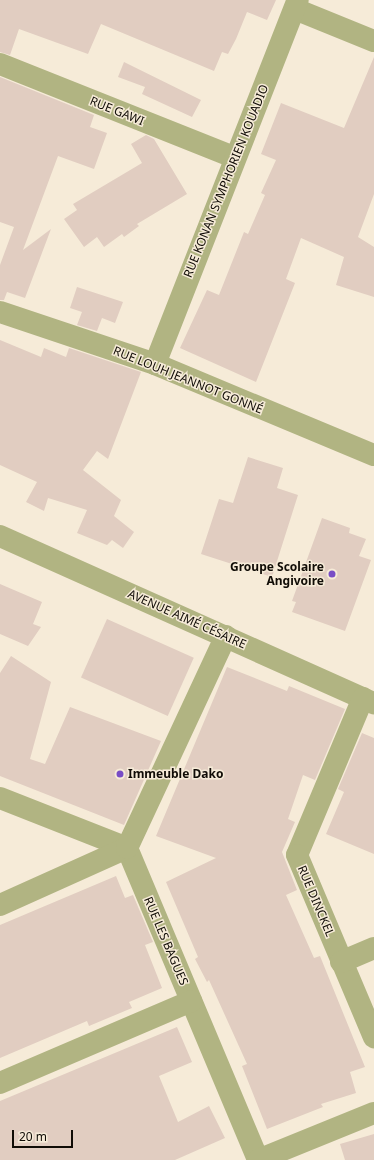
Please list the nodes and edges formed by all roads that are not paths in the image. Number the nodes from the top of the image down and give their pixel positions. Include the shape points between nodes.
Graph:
1 (296, 5) edge
2 (374, 41) edge
3 (0, 64) edge
4 (234, 158) junction
5 (0, 312) edge
6 (155, 364) junction
7 (374, 455) edge
8 (0, 536) edge
9 (226, 636) junction
10 (368, 700) edge
11 (0, 798) edge
12 (127, 848) junction
13 (0, 905) edge
14 (374, 948) edge
15 (341, 962) junction
16 (191, 1001) junction
17 (374, 1037) edge
18 (0, 1083) edge
19 (374, 1113) edge
20 (258, 1160) edge

1 - 2 street
1 - 4 street, RUE KONAN SYMPHORIEN KOUADIO
3 - 4 street, RUE GAWI
4 - 6 street, RUE KONAN SYMPHORIEN KOUADIO
5 - 6 street, RUE LOUH JEANNOT GONNÉ
6 - 7 street, RUE LOUH JEANNOT GONNÉ
8 - 9 street, AVENUE AIMÉ CÉSAIRE
9 - 10 street, AVENUE AIMÉ CÉSAIRE
9 - 12 street
10 - 15 street, RUE DINCKEL via 297,855
11 - 12 street
12 - 13 street
12 - 16 street, RUE LES BAGUES
14 - 15 street
15 - 17 street, RUE DINCKEL
16 - 18 street
16 - 20 street, RUE LES BAGUES
19 - 20 street

